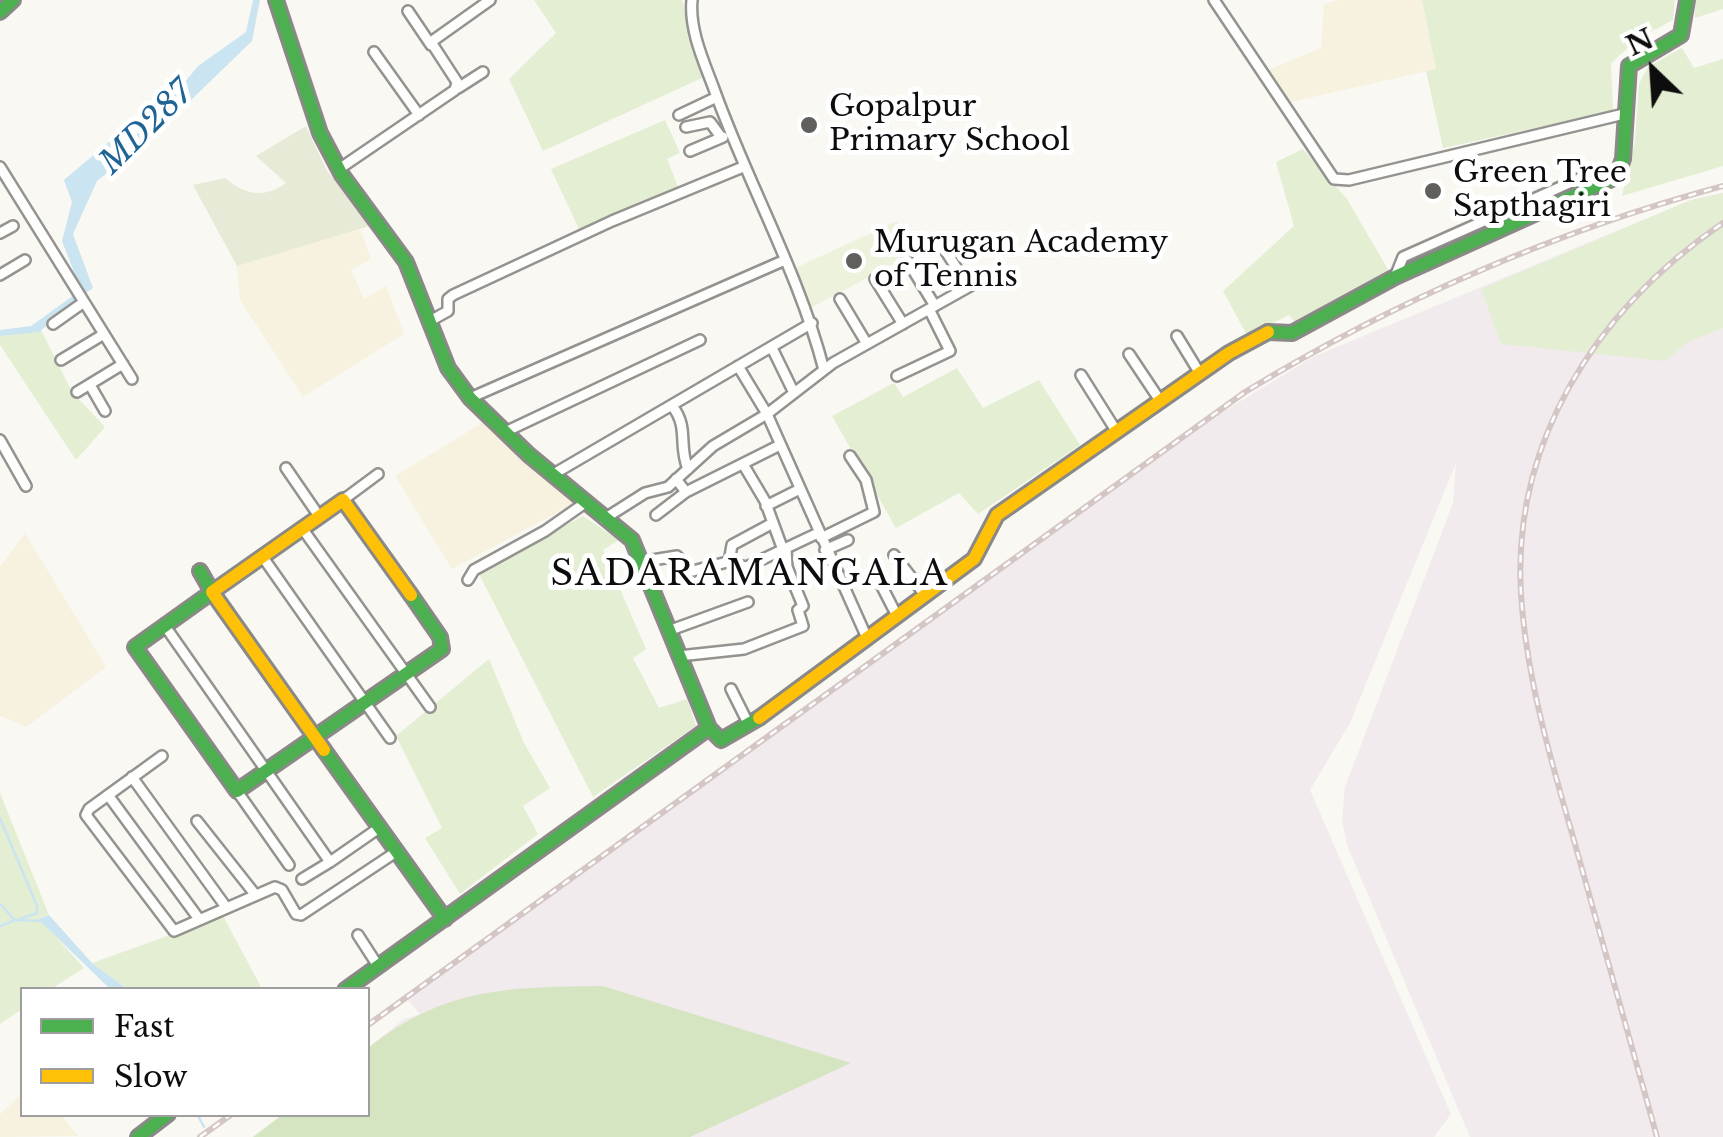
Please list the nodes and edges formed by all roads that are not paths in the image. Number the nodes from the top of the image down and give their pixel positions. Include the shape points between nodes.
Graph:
1 (276, 0) edge
2 (463, 0) edge
3 (490, 0) edge
4 (692, 0) edge
5 (1214, 0) edge
6 (1687, 0) edge
7 (408, 11) dead end
8 (471, 12) junction
9 (431, 45) junction
10 (374, 52) dead end
11 (483, 72) dead end
12 (456, 90) junction
13 (717, 97) junction
14 (1624, 114) junction
15 (419, 115) junction
16 (679, 115) dead end
17 (686, 127) dead end
18 (726, 135) junction
19 (690, 151) dead end
20 (0, 167) edge
21 (743, 167) junction
22 (340, 169) junction
23 (1601, 169) dead end
24 (13, 226) dead end
25 (0, 234) edge
26 (938, 240) dead end
27 (26, 260) dead end
28 (785, 260) junction
29 (907, 260) dead end
30 (0, 275) edge
31 (988, 276) dead end
32 (1395, 276) junction
33 (875, 279) dead end
34 (968, 286) junction
35 (840, 299) dead end
36 (84, 302) junction
37 (932, 307) junction
38 (430, 321) junction
39 (812, 323) junction
40 (53, 324) dead end
41 (903, 324) junction
42 (104, 334) junction
43 (1177, 336) dead end
44 (700, 340) dead end
45 (867, 344) junction
46 (772, 348) junction
47 (1129, 354) dead end
48 (62, 360) dead end
49 (123, 364) junction
50 (738, 366) junction
51 (824, 370) junction
52 (1199, 372) junction
53 (1081, 375) dead end
54 (897, 376) dead end
55 (132, 379) dead end
56 (90, 385) junction
57 (77, 392) dead end
58 (794, 393) junction
59 (470, 398) junction
60 (1159, 400) junction
61 (674, 406) junction
62 (105, 411) dead end
63 (767, 414) junction
64 (1115, 428) junction
65 (506, 432) junction
66 (0, 440) edge
67 (780, 445) junction
68 (850, 456) dead end
69 (743, 464) junction
70 (286, 468) dead end
71 (688, 469) junction
72 (378, 474) dead end
73 (552, 476) junction
74 (676, 479) junction
75 (26, 486) dead end
76 (798, 490) junction
77 (686, 492) junction
78 (343, 500) junction
79 (585, 503) junction
80 (766, 506) junction
81 (318, 516) junction
82 (656, 516) dead end
83 (604, 519) junction
84 (770, 524) junction
85 (302, 528) junction
86 (820, 536) junction
87 (848, 540) dead end
88 (765, 543) dead end
89 (825, 550) junction
90 (778, 555) junction
91 (894, 555) dead end
92 (262, 556) junction
93 (640, 562) junction
94 (730, 562) junction
95 (872, 569) dead end
96 (200, 570) dead end
97 (468, 580) dead end
98 (212, 592) junction
99 (925, 595) junction
100 (748, 602) dead end
101 (897, 616) junction
102 (165, 626) junction
103 (668, 631) junction
104 (867, 638) junction
105 (679, 656) junction
106 (406, 674) junction
107 (731, 689) dead end
108 (364, 704) junction
109 (430, 707) dead end
110 (749, 725) junction
111 (709, 728) junction
112 (315, 738) junction
113 (390, 738) dead end
114 (162, 756) dead end
115 (266, 771) junction
116 (132, 778) junction
117 (237, 791) junction
118 (108, 795) junction
119 (197, 821) dead end
120 (379, 828) junction
121 (396, 852) junction
122 (330, 862) junction
123 (289, 864) dead end
124 (302, 879) dead end
125 (254, 893) junction
126 (226, 907) junction
127 (199, 919) junction
128 (445, 919) junction
129 (358, 935) dead end
130 (378, 966) junction
131 (349, 987) edge
132 (164, 1117) edge
133 (138, 1137) edge

1 - 22 street via 320,133
2 - 8 street
3 - 8 street
4 - 13 street via 697,40
5 - 14 street via 1334,179
6 - 14 street via 1682,35 1628,66
7 - 9 street
8 - 9 street
9 - 12 street via 458,82
10 - 15 street
11 - 12 street
12 - 15 street
13 - 16 street
13 - 18 street
14 - 32 street via 1616,177
15 - 22 street
17 - 18 street via 710,122
18 - 19 street
18 - 21 street
20 - 36 street
21 - 28 street
21 - 38 street via 452,296 448,311
22 - 38 street via 406,262
23 - 32 street via 1403,257
24 - 25 street
26 - 34 street
27 - 30 street
28 - 39 street
28 - 59 street
29 - 37 street
31 - 34 street
32 - 52 street via 1292,333 1271,330
33 - 41 street
34 - 37 street
35 - 45 street
36 - 40 street
36 - 42 street
37 - 41 street
37 - 54 street via 950,351
38 - 59 street via 448,368
39 - 46 street
39 - 51 street
41 - 45 street
42 - 48 street
42 - 49 street
43 - 52 street
44 - 65 street
45 - 51 street
46 - 50 street
46 - 58 street
47 - 60 street
49 - 55 street
49 - 56 street
50 - 61 street
50 - 63 street
51 - 58 street
52 - 60 street
53 - 64 street
56 - 57 street
56 - 62 street
58 - 63 street
59 - 65 street
60 - 64 street
61 - 71 street via 685,428 681,452
61 - 73 street
63 - 67 street
63 - 71 street via 712,446
64 - 99 street via 997,515 974,559
65 - 73 street
66 - 75 street
67 - 69 street
67 - 76 street
68 - 86 street via 866,480 874,512
69 - 77 street
69 - 80 street
70 - 81 street
71 - 74 street
72 - 78 street
73 - 79 street
74 - 77 street
74 - 83 street
76 - 80 street
76 - 86 street
77 - 82 street
78 - 81 street
78 - 106 street via 444,644
79 - 83 street
79 - 97 street via 474,570
80 - 84 street
81 - 85 street
83 - 93 street via 632,540
84 - 90 street
84 - 94 street via 732,545
85 - 92 street
85 - 106 street
86 - 89 street
86 - 90 street
87 - 89 street
88 - 90 street
89 - 104 street
90 - 94 street via 746,567
90 - 105 street via 803,606 803,626 744,649
91 - 99 street
92 - 98 street
92 - 108 street
93 - 94 street via 677,556 693,571
93 - 103 street
95 - 101 street
96 - 98 street
98 - 102 street
98 - 112 street
99 - 101 street
100 - 103 street
101 - 104 street
102 - 115 street
102 - 117 street via 135,647
103 - 105 street
104 - 110 street
105 - 111 street
106 - 108 street
106 - 109 street
107 - 110 street
108 - 112 street
108 - 113 street
110 - 111 street via 721,740
111 - 128 street
112 - 115 street
112 - 120 street
114 - 116 street
115 - 117 street
115 - 122 street
116 - 118 street
116 - 126 street
117 - 123 street
118 - 127 street
118 - 127 street via 86,815 174,931
119 - 125 street
120 - 121 street
120 - 122 street
121 - 125 street via 301,915 282,890
121 - 128 street
122 - 124 street
125 - 126 street
126 - 127 street
128 - 130 street
129 - 130 street
130 - 131 street
132 - 133 street

